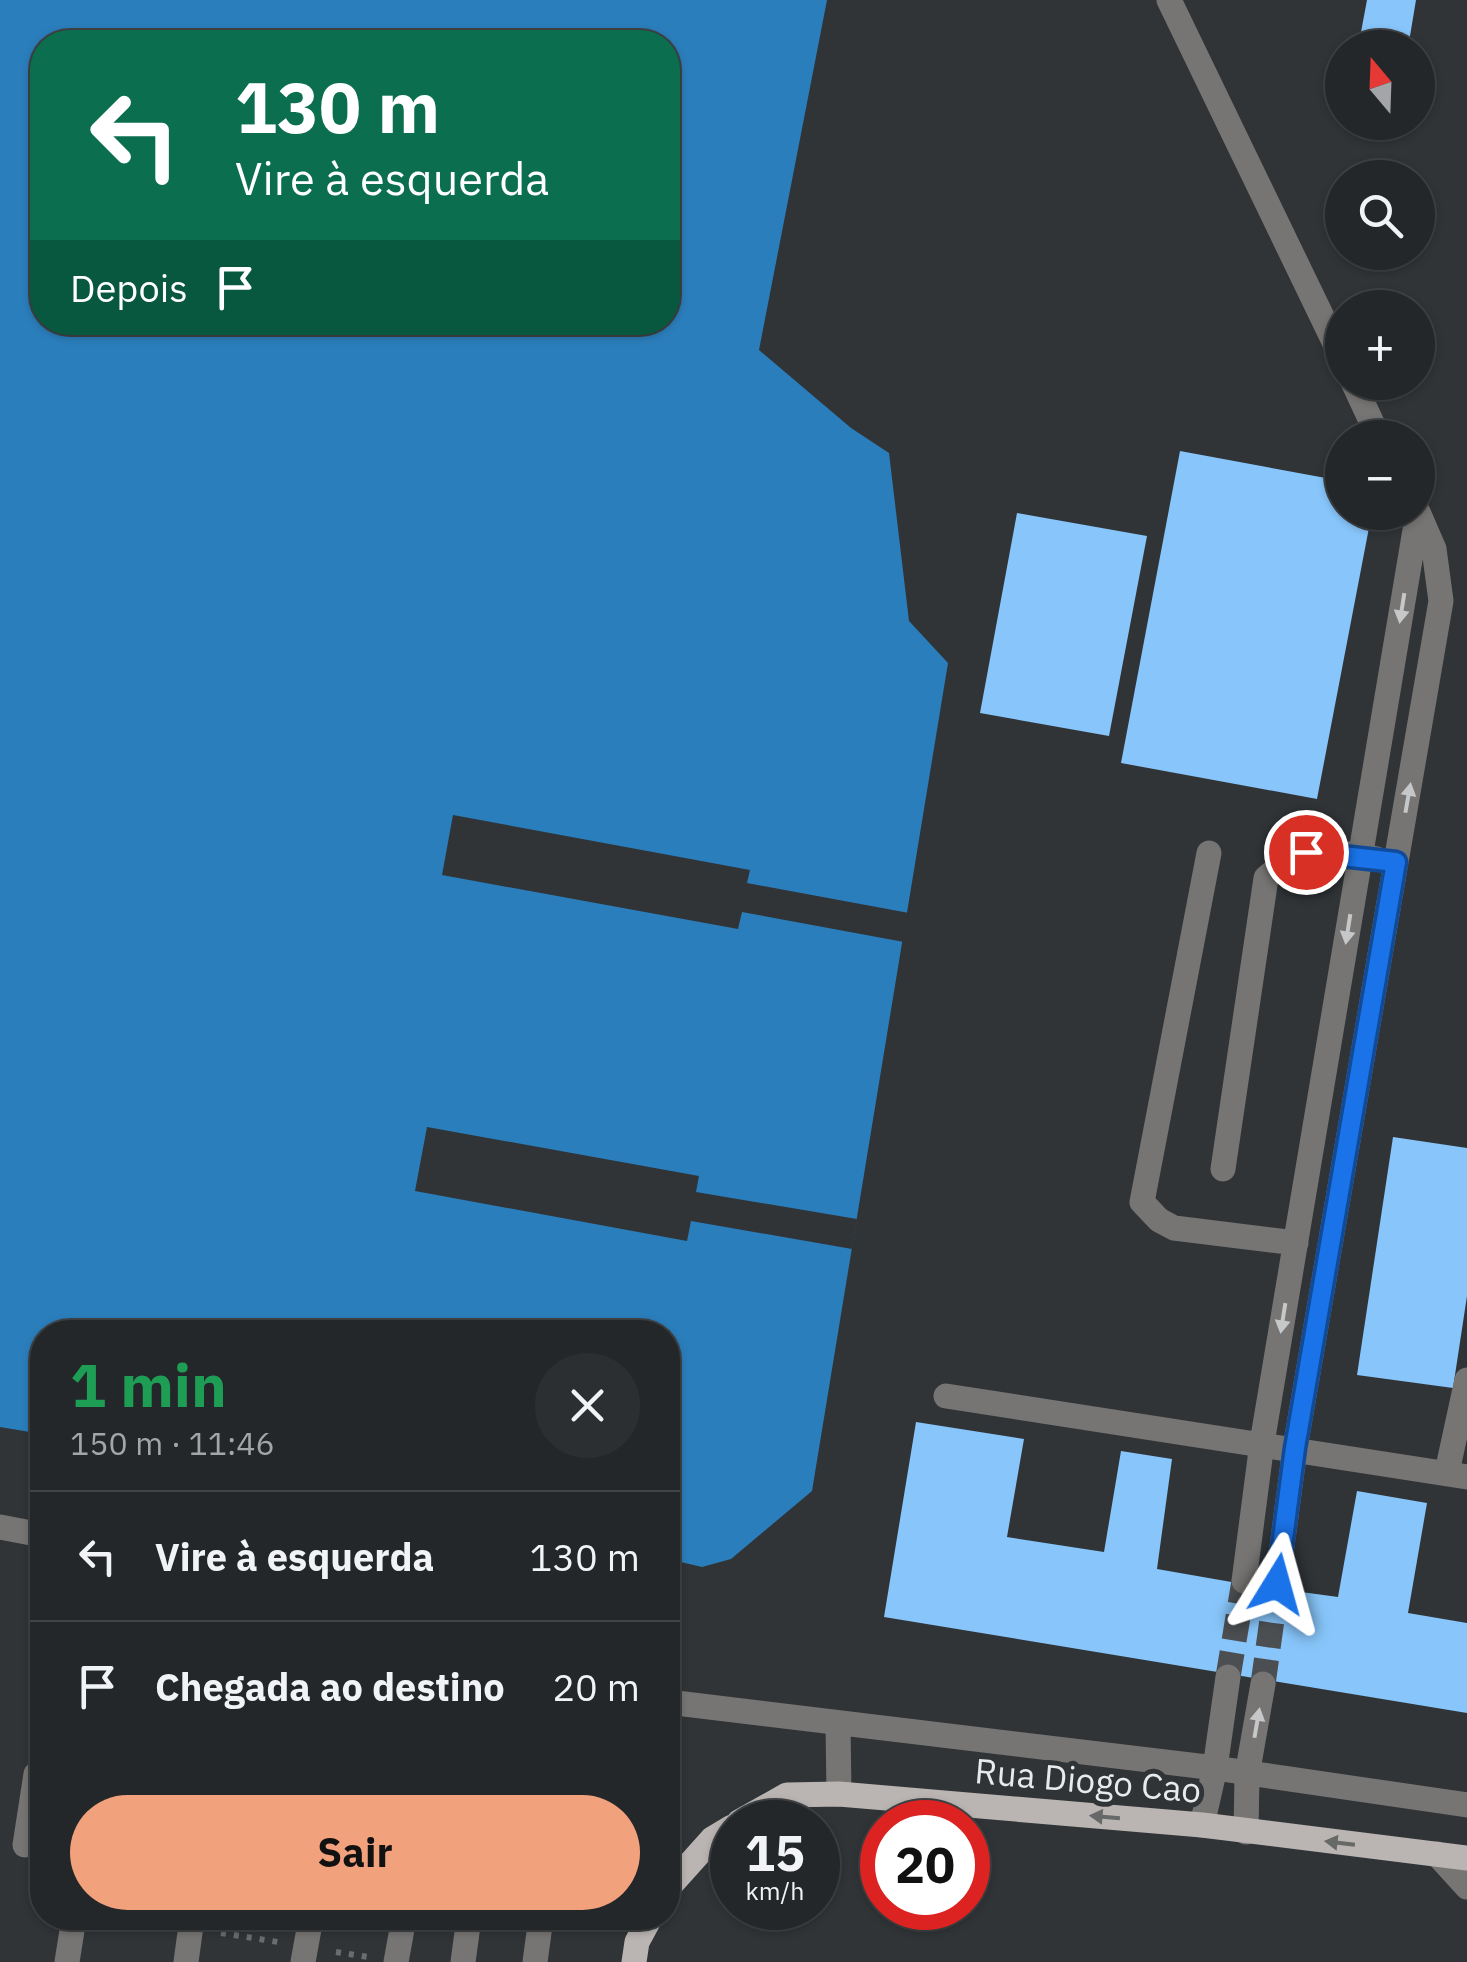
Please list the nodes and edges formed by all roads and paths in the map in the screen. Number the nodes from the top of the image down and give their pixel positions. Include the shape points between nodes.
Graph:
1 (1169, 0) edge
2 (1325, 323) edge
3 (1415, 530) edge
4 (1426, 530) edge
5 (1209, 853) dead end
6 (1360, 856) junction
7 (1396, 862) junction
8 (1223, 1169) dead end
9 (1296, 1243) junction
10 (1290, 1273) junction
11 (1324, 1279) junction
12 (1467, 1380) edge
13 (946, 1396) dead end
14 (1262, 1444) junction
15 (1295, 1448) junction
16 (1457, 1475) edge
17 (0, 1527) edge
18 (30, 1533) edge
19 (1244, 1580) tunnel mouth
20 (1277, 1584) tunnel mouth
21 (1228, 1677) tunnel mouth
22 (1264, 1684) tunnel mouth
23 (680, 1704) edge
24 (838, 1724) junction
25 (1215, 1768) junction
26 (1248, 1775) junction
27 (838, 1794) junction
28 (779, 1800) edge
29 (1467, 1805) edge
30 (30, 1813) edge
31 (1202, 1826) junction
32 (1246, 1832) junction
33 (710, 1841) edge
34 (25, 1845) dead end
35 (680, 1875) edge
36 (1466, 1881) edge
37 (72, 1930) edge
38 (189, 1930) edge
39 (221, 1930) edge
40 (311, 1930) edge
41 (399, 1930) edge
42 (467, 1930) edge
43 (539, 1930) edge
44 (284, 1942) dead end
45 (313, 1956) edge
46 (385, 1960) edge
47 (66, 1962) edge
48 (186, 1962) edge
49 (462, 1962) edge
50 (535, 1962) edge

1 - 2 street
3 -> 6 street
7 -> 4 street via 1441,602
5 - 9 street via 1142,1202 1174,1228
6 - 7 street
6 - 8 street via 1306,852 1266,878
6 -> 9 street
7 - 11 street
9 - 10 street
10 - 11 street
10 -> 14 street
11 - 15 street
12 - 16 street
13 - 14 street
14 - 15 street
14 - 19 street
15 - 16 street
15 - 20 street
17 - 18 street
21 - 25 street
26 -> 22 street
23 - 24 street
24 - 25 street
24 - 27 street
25 - 26 street
25 - 31 street
26 - 29 street
26 - 32 street
27 - 28 main road, Rua Diogo Cao
31 -> 27 main road, Rua Diogo Cao
30 - 34 street
31 - 32 main road, Rua Diogo Cao
36 -> 32 main road, Rua Diogo Cao via 1437,1854
33 - 35 main road
37 - 47 street
38 - 48 street
39 - 44 path
40 - 45 street
41 - 46 street
42 - 49 street
43 - 50 street
45 - 46 path

